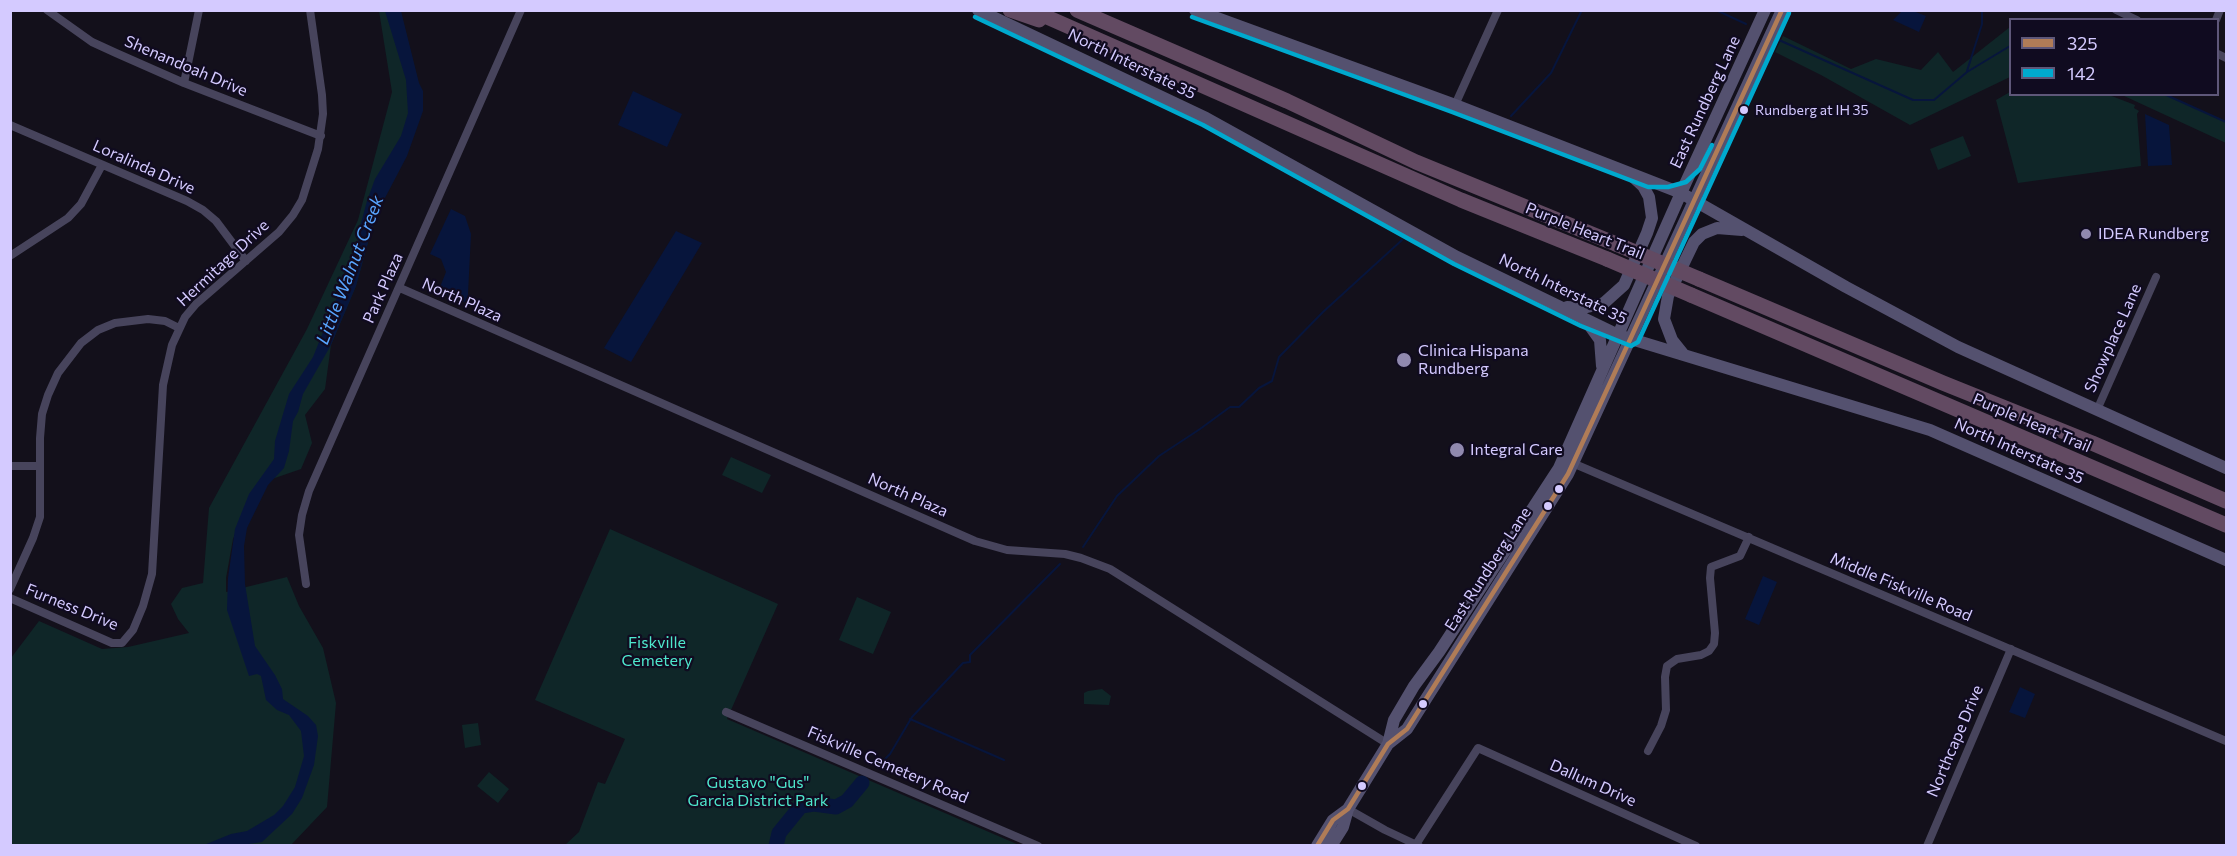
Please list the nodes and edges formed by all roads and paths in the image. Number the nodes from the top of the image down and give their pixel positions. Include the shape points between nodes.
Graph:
1 (47, 10) edge
2 (199, 10) edge
3 (310, 10) edge
4 (521, 10) edge
5 (978, 10) edge
6 (1010, 10) edge
7 (1031, 10) edge
8 (1077, 10) edge
9 (1195, 10) edge
10 (1498, 10) edge
11 (1765, 10) edge
12 (1782, 10) edge
13 (2116, 10) edge
14 (2133, 18) edge
15 (1074, 30) junction
16 (1740, 65) junction
17 (1754, 71) junction
18 (184, 83) junction
19 (1455, 105) junction
20 (10, 125) edge
21 (321, 136) junction
22 (102, 165) junction
23 (1694, 165) junction
24 (1624, 170) junction
25 (1650, 180) junction
26 (1681, 192) junction
27 (1694, 200) junction
28 (1746, 230) junction
29 (10, 256) edge
30 (246, 261) junction
31 (2156, 277) dead end
32 (400, 288) junction
33 (1563, 307) junction
34 (1584, 319) junction
35 (179, 328) junction
36 (1624, 337) junction
37 (1684, 355) junction
38 (1602, 369) junction
39 (2097, 410) junction
40 (1569, 461) junction
41 (10, 465) edge
42 (39, 466) junction
43 (2226, 468) edge
44 (2167, 474) junction
45 (2226, 490) edge
46 (2226, 501) edge
47 (2226, 525) edge
48 (1749, 537) junction
49 (2226, 560) edge
50 (306, 584) dead end
51 (10, 589) edge
52 (10, 598) edge
53 (122, 643) joint
54 (2011, 649) junction
55 (726, 712) dead end
56 (2226, 741) edge
57 (1388, 744) junction
58 (1648, 751) dead end
59 (1348, 809) junction
60 (1416, 845) edge
61 (1038, 846) edge
62 (1317, 846) edge
63 (1331, 846) edge
64 (1696, 846) edge
65 (1927, 846) edge

1 - 18 street, Shenandoah Drive via 92,42
2 - 18 street
3 - 21 street, Hermitage Drive via 322,95
4 - 32 street, Park Plaza
5 - 33 main road, North Interstate 35 via 1206,118 1457,257
6 - 15 highway
7 - 15 highway, Purple Heart Trail
8 - 44 highway, Purple Heart Trail, bridge via 1416,162
9 - 19 main road
10 - 19 street
11 - 16 main road, East Rundberg Lane
12 - 17 main road, East Rundberg Lane
13 - 14 street
15 - 47 highway, Purple Heart Trail, bridge via 1450,196 1607,259
16 - 17 main road
16 - 23 main road, East Rundberg Lane
17 - 27 main road, East Rundberg Lane
18 - 21 street, Shenandoah Drive
19 - 24 main road
20 - 22 street, Loralinda Drive
21 - 30 street, Hermitage Drive via 302,200 279,232
22 - 29 street via 81,204 68,218
22 - 30 street, Loralinda Drive via 203,210
23 - 25 main road via 1677,178
23 - 26 main road, East Rundberg Lane
24 - 25 main road
24 - 33 main road via 1643,186 1652,218 1624,285 1604,303
25 - 26 main road
26 - 27 main road
26 - 36 main road, East Rundberg Lane
27 - 28 main road
27 - 36 main road, East Rundberg Lane
28 - 37 main road via 1717,228 1694,242 1668,296 1664,319 1672,340
28 - 39 main road via 1958,347
30 - 35 street, Hermitage Drive via 196,304
31 - 39 street, Showplace Lane
32 - 50 street, Park Plaza via 309,491 299,535
32 - 57 street, North Plaza via 975,541 1007,550 1065,554 1110,569
33 - 34 main road, North Interstate 35
34 - 36 main road, North Interstate 35
34 - 38 main road via 1600,340
35 - 42 street via 165,321 130,320 98,330 81,343 58,373 48,395 42,414
35 - 53 street, Hermitage Drive via 163,385 152,574 133,630
36 - 37 main road, North Interstate 35
36 - 38 main road, East Rundberg Lane
36 - 40 main road, East Rundberg Lane
37 - 49 main road, North Interstate 35 via 1930,430
38 - 40 main road, East Rundberg Lane
39 - 43 main road
40 - 48 street, Middle Fiskville Road
40 - 57 main road, East Rundberg Lane via 1414,686 1394,720
41 - 42 street
42 - 51 street via 40,517
44 - 45 highway
44 - 46 highway, Purple Heart Trail
48 - 54 street, Middle Fiskville Road
48 - 58 street via 1740,556 1711,567 1714,644 1701,655 1677,659 1667,666 1666,710
52 - 53 street, Furness Drive via 104,640
54 - 56 street, Middle Fiskville Road
54 - 65 street, Northcape Drive
55 - 61 street, Fiskville Cemetery Road
57 - 59 main road, East Rundberg Lane
59 - 60 street
59 - 62 main road, East Rundberg Lane via 1333,820
59 - 63 main road, East Rundberg Lane
60 - 64 street, Dallum Drive via 1478,748

